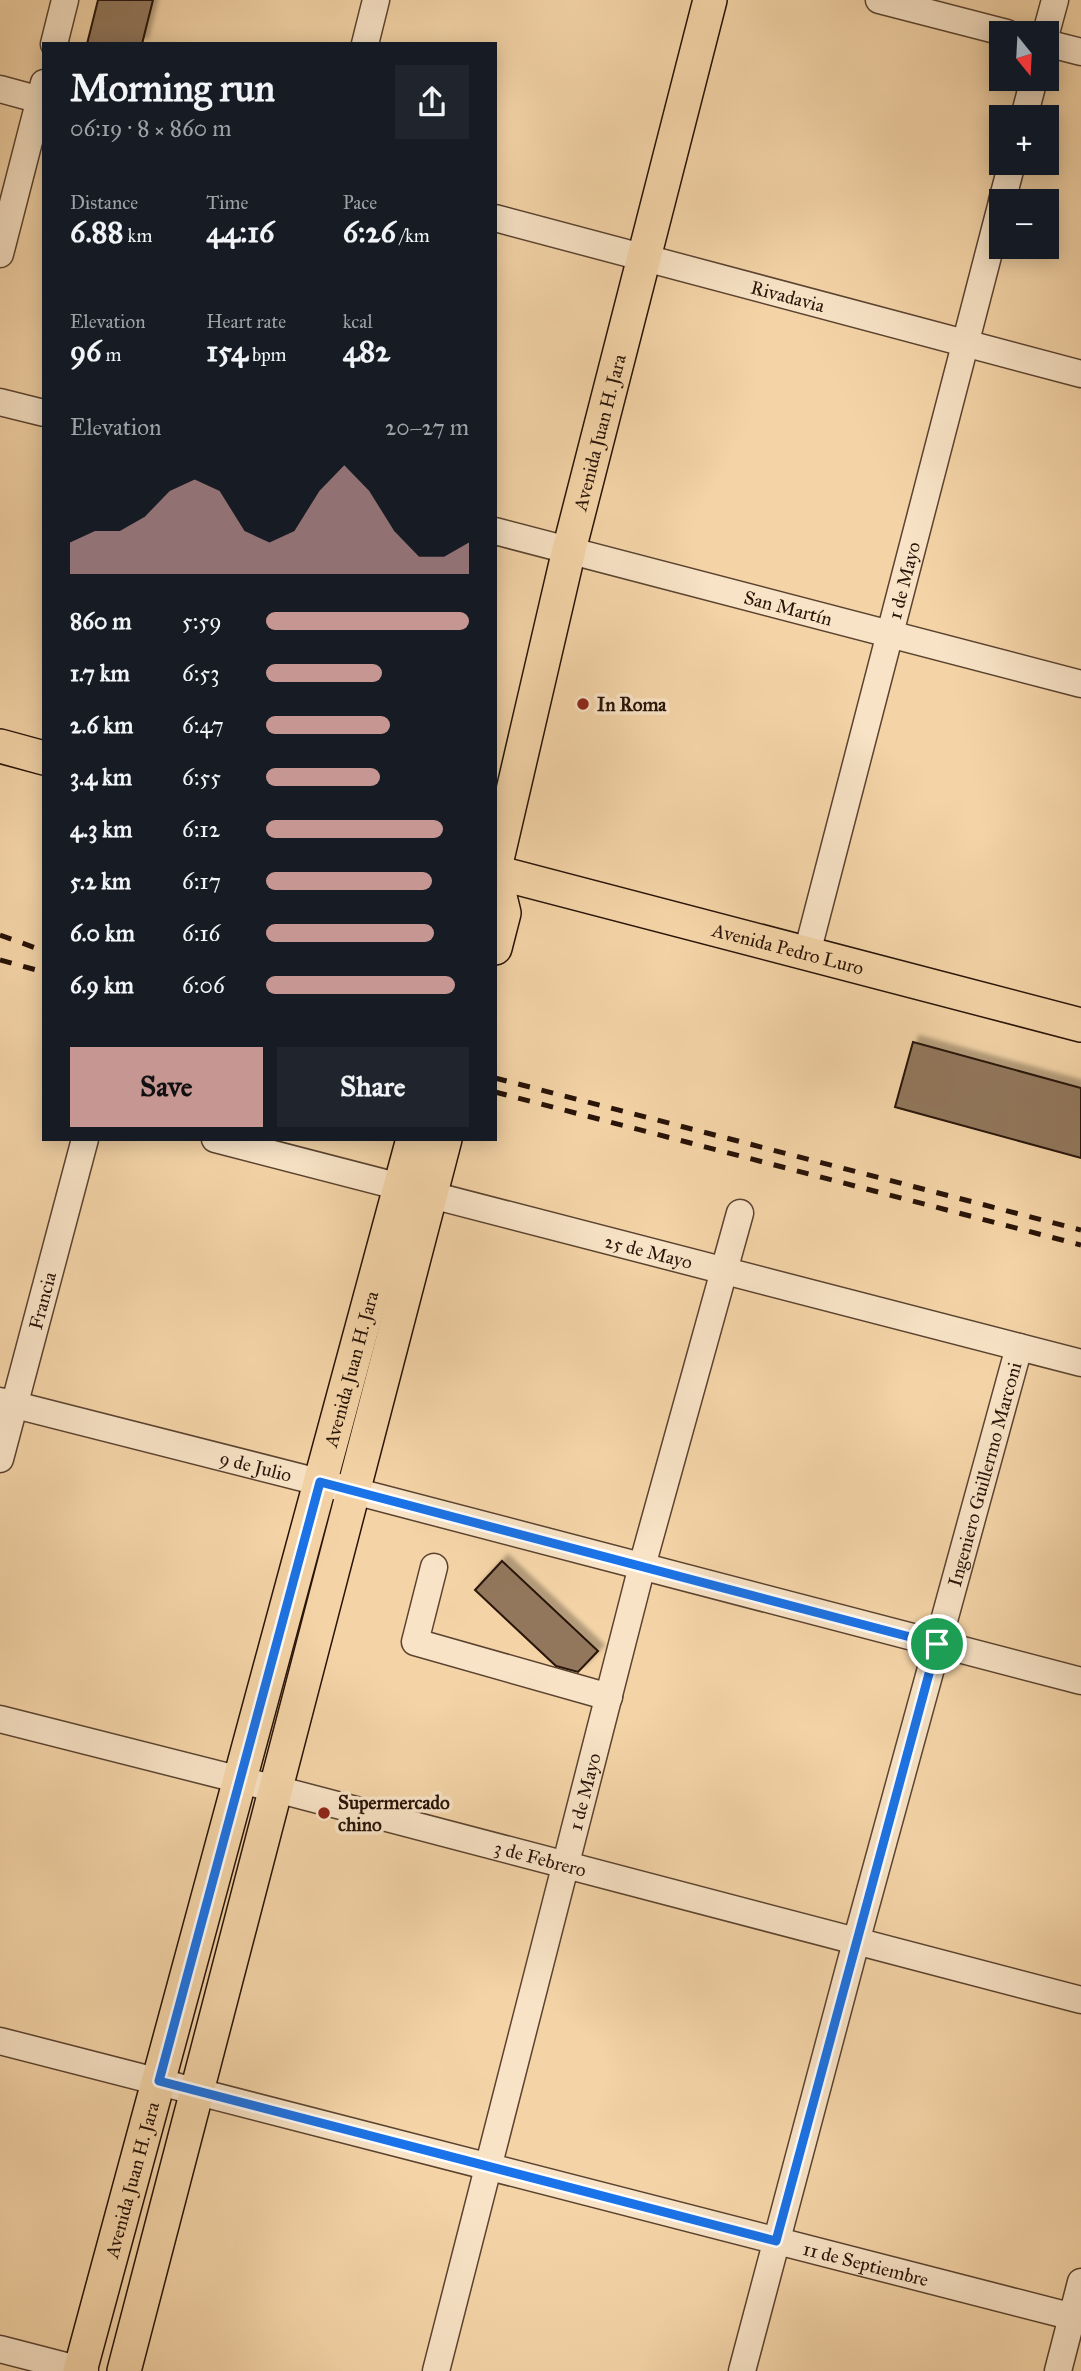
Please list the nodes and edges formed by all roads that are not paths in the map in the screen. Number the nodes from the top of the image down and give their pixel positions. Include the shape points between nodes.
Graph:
1 (65, 0) edge
2 (376, 0) edge
3 (710, 0) edge
4 (879, 0) edge
5 (1055, 0) edge
6 (1049, 21) edge
7 (989, 28) edge
8 (54, 42) edge
9 (366, 42) edge
10 (1059, 46) edge
11 (1081, 52) edge
12 (0, 89) edge
13 (42, 95) edge
14 (497, 219) edge
15 (989, 253) edge
16 (0, 254) edge
17 (643, 257) junction
18 (965, 344) junction
19 (1081, 374) edge
20 (0, 402) edge
21 (42, 412) edge
22 (497, 532) edge
23 (569, 550) junction
24 (890, 634) junction
25 (1081, 684) edge
26 (0, 746) edge
27 (42, 757) edge
28 (497, 863) edge
29 (497, 873) edge
30 (497, 881) edge
31 (497, 940) edge
32 (807, 953) junction
33 (1081, 1025) edge
34 (84, 1141) edge
35 (223, 1141) edge
36 (413, 1141) edge
37 (444, 1141) edge
38 (415, 1191) junction
39 (740, 1213) dead end
40 (724, 1271) junction
41 (1019, 1347) junction
42 (1081, 1363) edge
43 (7, 1403) edge
44 (0, 1459) edge
45 (320, 1482) junction
46 (354, 1491) junction
47 (642, 1566) junction
48 (434, 1567) dead end
49 (937, 1644) junction
50 (1081, 1681) edge
51 (609, 1697) junction
52 (0, 1719) edge
53 (240, 1779) junction
54 (276, 1788) junction
55 (565, 1866) junction
56 (856, 1942) junction
57 (1081, 2000) edge
58 (0, 2041) edge
59 (159, 2081) junction
60 (197, 2091) junction
61 (487, 2167) junction
62 (776, 2241) junction
63 (1081, 2282) edge
64 (1077, 2318) edge
65 (0, 2349) edge
66 (82, 2371) edge
67 (124, 2371) edge
68 (436, 2371) edge
69 (742, 2371) edge
70 (1058, 2371) edge

1 - 8 street
2 - 9 street
3 - 17 main road, Avenida Juan H. Jara
4 - 7 street
5 - 6 street
10 - 11 street
12 - 13 street
13 - 16 street
14 - 17 street, Rivadavia
15 - 18 street, 1 de Mayo
17 - 18 street, Rivadavia
17 - 23 main road, Avenida Juan H. Jara
18 - 19 street, Rivadavia
18 - 24 street, 1 de Mayo
20 - 21 street
22 - 23 street, San Martín
23 - 24 street, San Martín
23 - 28 main road, Avenida Juan H. Jara
24 - 25 street, San Martín
24 - 32 street, 1 de Mayo
26 - 27 main road
29 - 32 main road, Avenida Pedro Luro
30 - 31 main road, Avenida Juan H. Jara via 504,913
32 - 33 main road, Avenida Pedro Luro
34 - 43 street, Francia
35 - 38 street, 25 de Mayo
36 - 38 main road, Avenida Juan H. Jara
37 - 38 main road, Avenida Juan H. Jara
38 - 40 street, 25 de Mayo
38 - 45 main road, Avenida Juan H. Jara
38 - 46 main road, Avenida Juan H. Jara
39 - 40 street, 1 de Mayo
40 - 41 street, 25 de Mayo
40 - 47 street, 1 de Mayo
41 - 42 street, 25 de Mayo
41 - 49 street, Ingeniero Guillermo Marconi
43 - 44 street, Francia
43 - 45 street, 9 de Julio
45 - 46 street, 9 de Julio
45 - 53 main road, Avenida Juan H. Jara
46 - 47 street, 9 de Julio
46 - 54 main road, Avenida Juan H. Jara
47 - 49 street, 9 de Julio
47 - 51 street, 1 de Mayo
48 - 51 street via 415,1642
49 - 50 street, 9 de Julio
49 - 56 street, Ingeniero Guillermo Marconi
51 - 55 street, 1 de Mayo
52 - 53 street, 3 de Febrero
53 - 54 street, 3 de Febrero
53 - 59 main road, Avenida Juan H. Jara
54 - 55 street, 3 de Febrero
54 - 60 main road, Avenida Juan H. Jara
55 - 56 street, 3 de Febrero
55 - 61 street, 1 de Mayo
56 - 57 street, 3 de Febrero
56 - 62 street, Ingeniero Guillermo Marconi
58 - 59 street, 11 de Septiembre
59 - 60 street, 11 de Septiembre
59 - 66 main road, Avenida Juan H. Jara
60 - 61 street, 11 de Septiembre
60 - 67 main road, Avenida Juan H. Jara
61 - 62 street, 11 de Septiembre
61 - 68 street, 1 de Mayo
62 - 64 street, 11 de Septiembre
62 - 69 street, Ingeniero Guillermo Marconi
63 - 64 street
64 - 70 street
65 - 66 street

